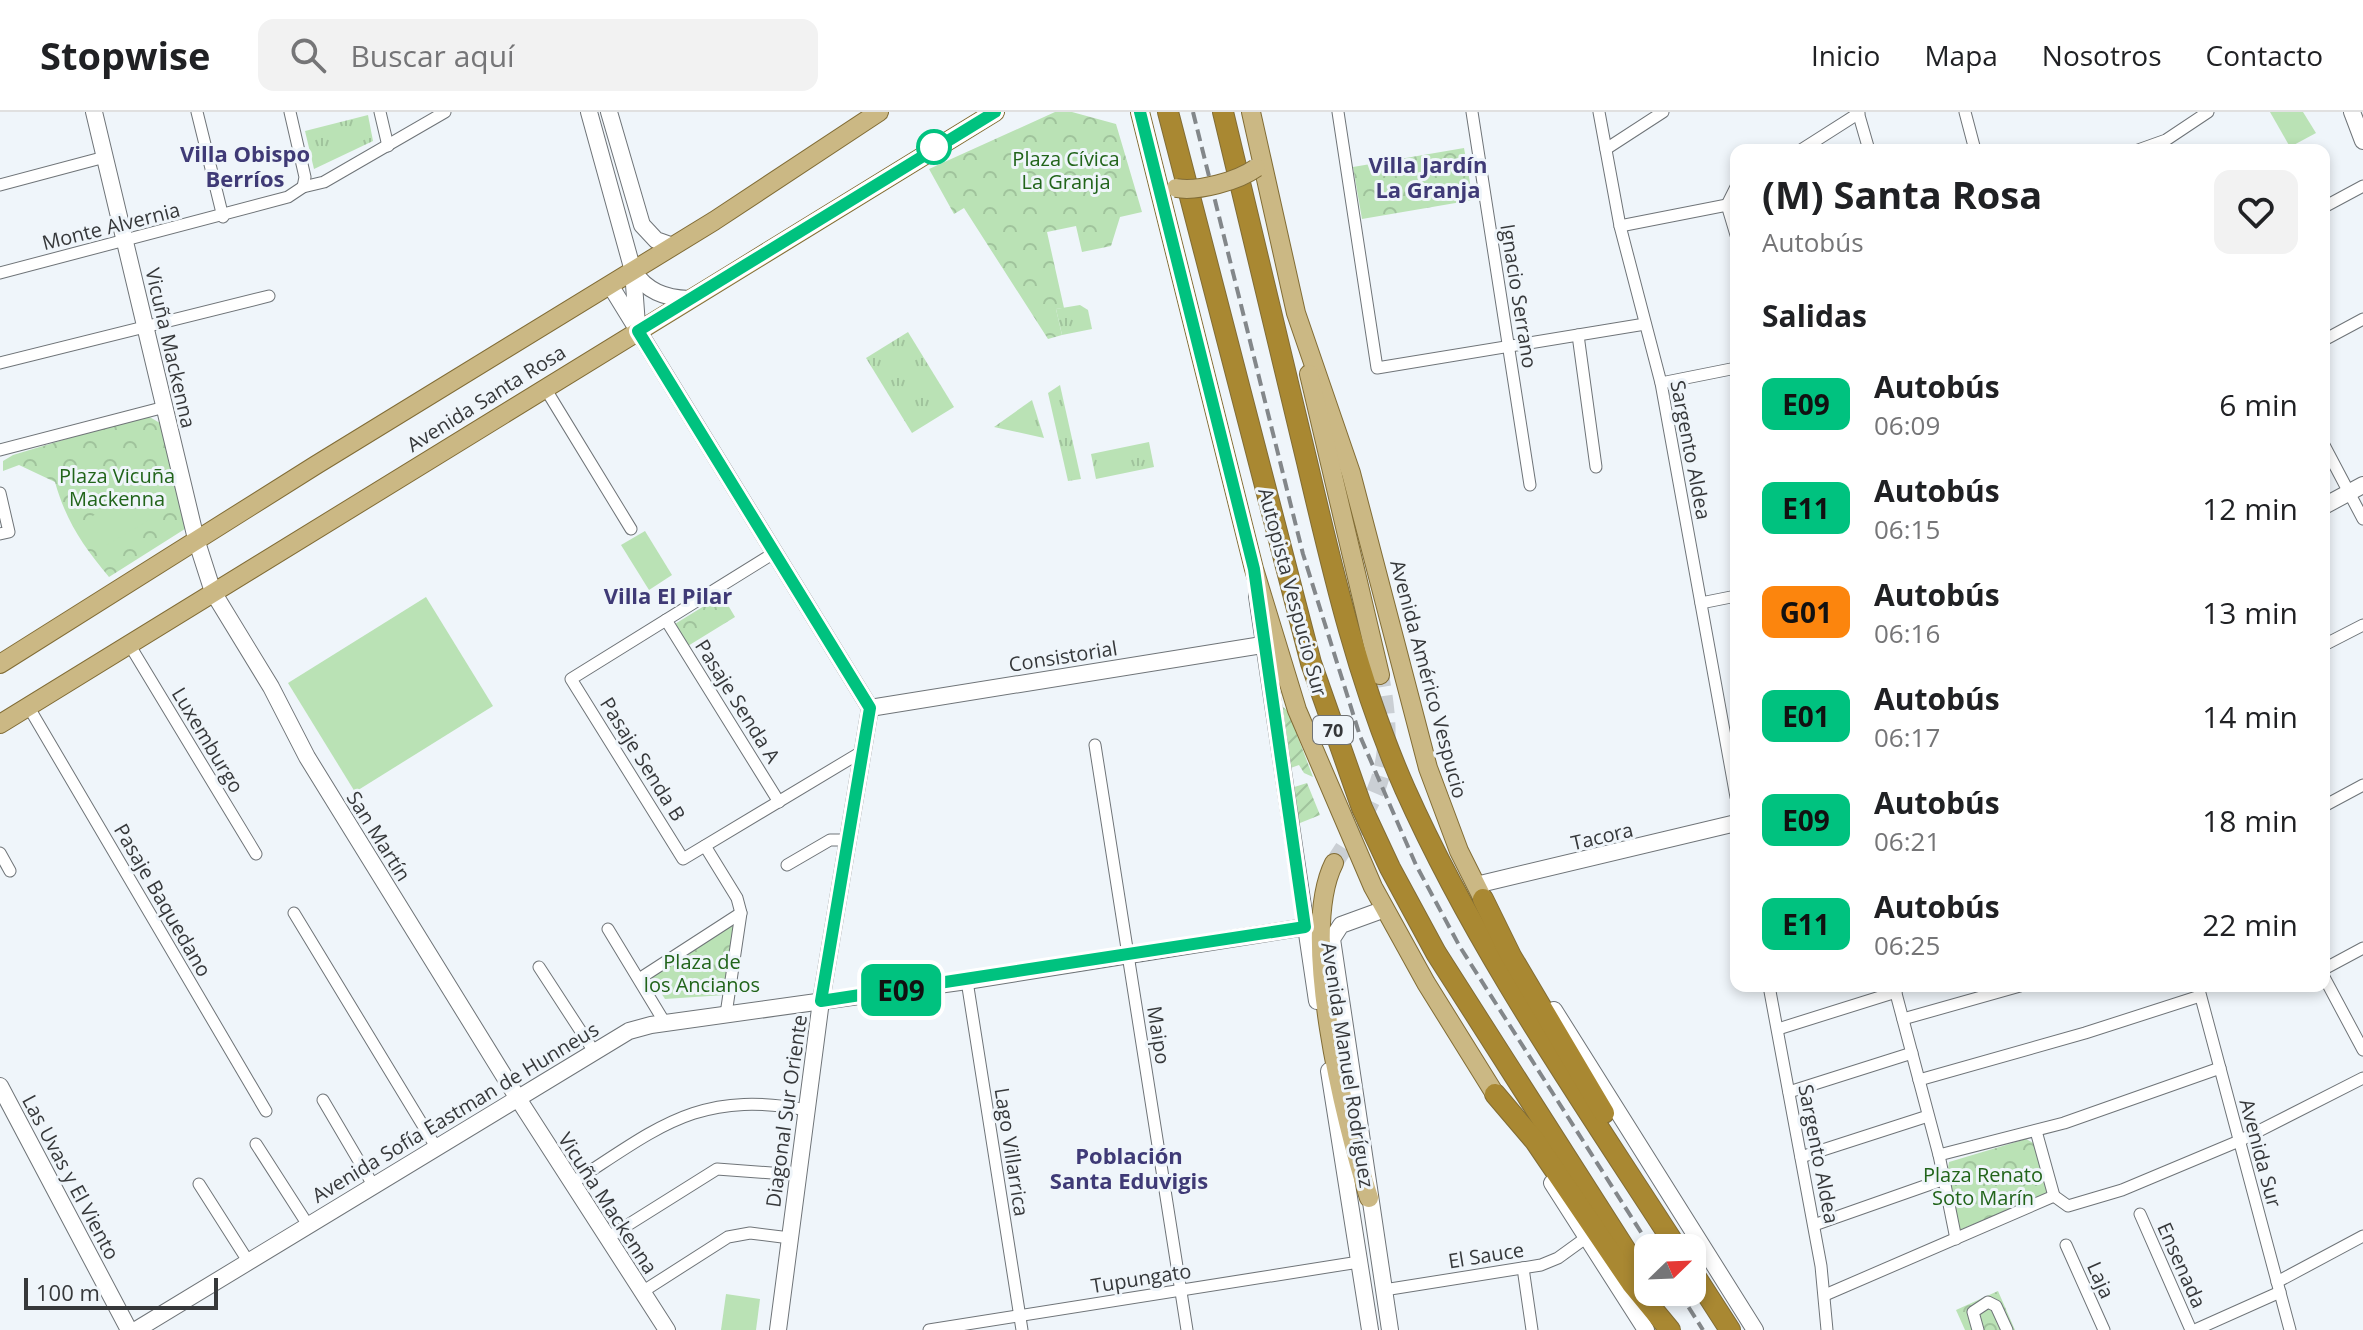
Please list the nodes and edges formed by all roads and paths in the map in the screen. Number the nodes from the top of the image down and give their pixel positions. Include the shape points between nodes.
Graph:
1 (94, 112) edge
2 (197, 112) edge
3 (290, 112) edge
4 (380, 112) edge
5 (445, 112) edge
6 (589, 112) edge
7 (609, 112) edge
8 (879, 112) edge
9 (995, 112) edge
10 (1140, 112) edge
11 (1168, 112) edge
12 (1223, 112) edge
13 (1251, 112) edge
14 (1338, 112) edge
15 (1472, 112) edge
16 (1599, 112) edge
17 (1663, 112) edge
18 (1965, 112) edge
19 (2208, 112) edge
20 (2352, 112) edge
21 (1858, 113) edge
22 (2363, 141) edge
23 (1810, 144) edge
24 (1867, 144) edge
25 (1973, 144) edge
26 (2168, 144) edge
27 (388, 146) junction
28 (1606, 149) junction
29 (105, 157) junction
30 (1259, 162) junction
31 (1156, 171) junction
32 (0, 185) edge
33 (2363, 186) edge
34 (303, 187) junction
35 (1730, 199) edge
36 (2330, 204) edge
37 (1727, 205) junction
38 (1730, 215) edge
39 (223, 217) junction
40 (1620, 226) junction
41 (125, 240) junction
42 (673, 246) junction
43 (633, 271) junction
44 (0, 273) edge
45 (610, 285) junction
46 (269, 296) dead end
47 (689, 299) junction
48 (1296, 313) junction
49 (2363, 319) edge
50 (1645, 324) junction
51 (145, 325) junction
52 (638, 331) junction
53 (1578, 335) junction
54 (2330, 337) edge
55 (1508, 347) junction
56 (0, 363) edge
57 (1730, 369) edge
58 (1661, 383) junction
59 (545, 388) junction
60 (165, 407) junction
61 (0, 450) edge
62 (2330, 453) edge
63 (1596, 467) dead end
64 (1530, 485) dead end
65 (2356, 489) edge
66 (0, 493) edge
67 (2330, 503) edge
68 (2363, 519) edge
69 (631, 529) dead end
70 (5, 533) edge
71 (196, 539) junction
72 (774, 553) junction
73 (1254, 569) junction
74 (213, 592) junction
75 (1730, 597) edge
76 (1701, 603) junction
77 (666, 620) junction
78 (2363, 625) edge
79 (2330, 642) edge
80 (129, 644) junction
81 (1262, 645) junction
82 (0, 664) edge
83 (1380, 675) tunnel mouth
84 (28, 706) junction
85 (870, 708) junction
86 (0, 724) edge
87 (1095, 745) dead end
88 (863, 751) junction
89 (1730, 764) edge
90 (2363, 785) edge
91 (779, 802) junction
92 (2330, 803) edge
93 (1730, 825) edge
94 (848, 840) junction
95 (705, 846) junction
96 (0, 853) edge
97 (256, 854) dead end
98 (1334, 863) tunnel mouth
99 (787, 865) dead end
100 (10, 871) dead end
101 (1480, 892) junction
102 (1385, 909) junction
103 (294, 913) dead end
104 (741, 913) junction
105 (1305, 927) junction
106 (608, 929) dead end
107 (2363, 948) edge
108 (1128, 956) junction
109 (2330, 966) edge
110 (539, 967) dead end
111 (639, 979) junction
112 (967, 981) junction
113 (2330, 988) edge
114 (1770, 992) edge
115 (1886, 992) edge
116 (1896, 992) edge
117 (1999, 992) edge
118 (2196, 992) edge
119 (2199, 992) edge
120 (821, 1001) junction
121 (726, 1014) junction
122 (1903, 1019) junction
123 (665, 1023) junction
124 (1778, 1029) junction
125 (593, 1050) junction
126 (2363, 1050) edge
127 (1912, 1053) junction
128 (2220, 1068) junction
129 (2363, 1078) edge
130 (1919, 1080) junction
131 (0, 1086) edge
132 (1789, 1092) junction
133 (1495, 1094) junction
134 (517, 1097) junction
135 (323, 1100) dead end
136 (807, 1110) junction
137 (266, 1111) dead end
138 (1928, 1116) junction
139 (2036, 1131) junction
140 (2239, 1141) junction
141 (256, 1144) dead end
142 (436, 1147) junction
143 (1939, 1155) junction
144 (1801, 1157) junction
145 (798, 1175) junction
146 (1942, 1180) junction
147 (572, 1183) junction
148 (199, 1184) dead end
149 (373, 1185) junction
150 (1637, 1186) junction
151 (2054, 1196) junction
152 (1369, 1198) junction
153 (2140, 1214) dead end
154 (308, 1225) junction
155 (1814, 1225) junction
156 (1668, 1234) edge
157 (2363, 1236) edge
158 (1587, 1237) junction
159 (607, 1238) junction
160 (790, 1238) junction
161 (1956, 1239) junction
162 (2066, 1245) dead end
163 (248, 1261) junction
164 (1359, 1262) junction
165 (1634, 1263) edge
166 (1523, 1268) junction
167 (2278, 1287) junction
168 (1181, 1290) junction
169 (1384, 1290) junction
170 (642, 1292) junction
171 (1706, 1293) edge
172 (1825, 1295) junction
173 (1662, 1306) edge
174 (1020, 1316) junction
175 (129, 1330) edge
176 (136, 1330) edge
177 (667, 1330) edge
178 (778, 1330) edge
179 (929, 1330) edge
180 (1022, 1330) edge
181 (1187, 1330) edge
182 (1370, 1330) edge
183 (1390, 1330) edge
184 (1532, 1330) edge
185 (1646, 1330) edge
186 (1670, 1330) edge
187 (1677, 1330) edge
188 (1730, 1330) edge
189 (1755, 1330) edge
190 (1827, 1330) edge
191 (1978, 1330) edge
192 (2007, 1330) edge
193 (2104, 1330) edge
194 (2193, 1330) edge
195 (2290, 1330) edge

1 - 29 street, Vicuña Mackenna
2 - 39 street
3 - 34 street
4 - 27 street
5 - 27 street, Monte Alvernia
6 - 43 street
7 - 42 street via 642,225 656,240
8 - 42 main road, Avenida Santa Rosa
9 - 47 main road, Avenida Santa Rosa
10 - 31 main road
11 - 165 highway, Autopista Vespucio Sur / 70 via 1311,663 1362,808 1436,953
12 - 150 highway, 70 via 1326,541 1375,712 1404,788 1469,917 1528,1018
13 - 30 main road, Avenida Américo Vespucio
14 - 55 street via 1377,368
15 - 55 street, Ignacio Serrano
16 - 28 street, Sargento Aldea
17 - 28 street
18 - 25 street
19 - 26 street
20 - 22 street
21 - 23 street
21 - 24 street
27 - 34 street, Monte Alvernia via 319,185
28 - 40 street, Sargento Aldea
29 - 32 street
29 - 41 street, Vicuña Mackenna
30 - 31 main road, bridge via 1189,189 1176,188
30 - 48 main road, Avenida Américo Vespucio
31 - 73 main road
33 - 36 street
34 - 39 street, Monte Alvernia via 288,197
35 - 37 street
37 - 38 street
37 - 40 street
39 - 41 street, Monte Alvernia
40 - 50 street, Sargento Aldea
41 - 44 street, Monte Alvernia
41 - 51 street, Vicuña Mackenna
42 - 43 main road, Avenida Santa Rosa
43 - 45 main road, Avenida Santa Rosa
43 - 47 street via 659,294
43 - 52 street
45 - 52 street
45 - 71 main road, Avenida Santa Rosa
46 - 51 street
47 - 52 main road, Avenida Santa Rosa
48 - 83 main road
48 - 101 main road, Avenida Américo Vespucio via 1351,473 1435,789
49 - 54 street
50 - 53 street
50 - 58 street, Sargento Aldea
51 - 56 street
51 - 60 street, Vicuña Mackenna
52 - 59 main road, Avenida Santa Rosa
52 - 72 street
53 - 55 street
53 - 63 street
55 - 64 street, Ignacio Serrano
57 - 58 street
58 - 76 street, Sargento Aldea
59 - 69 street
59 - 74 main road, Avenida Santa Rosa
60 - 61 street
60 - 71 street, Vicuña Mackenna
62 - 65 street
65 - 67 street
65 - 68 street
66 - 70 street
71 - 74 street, Vicuña Mackenna
71 - 82 main road, Avenida Santa Rosa
72 - 77 street
72 - 85 street
73 - 81 street, Avenida Manuel Rodríguez
73 - 102 main road via 1307,738
74 - 80 main road, Avenida Santa Rosa
74 - 134 street, San Martín via 307,757
75 - 76 street
76 - 89 street, Sargento Aldea
77 - 91 street, Pasaje Senda A
77 - 95 street, Pasaje Senda B via 571,679 683,859
78 - 79 street
80 - 84 main road, Avenida Santa Rosa
80 - 97 street, Luxemburgo
81 - 85 street, Consistorial
81 - 105 street, Avenida Manuel Rodríguez
84 - 86 main road, Avenida Santa Rosa
84 - 137 street, Pasaje Baquedano
85 - 88 street, Diagonal Sur Oriente
87 - 108 street, Maipo
88 - 91 street
88 - 94 street, Diagonal Sur Oriente
90 - 92 street
91 - 95 street
93 - 101 street, Tacora
94 - 99 street via 830,840
94 - 120 street, Diagonal Sur Oriente
95 - 104 street
96 - 100 street
98 - 152 main road via 1322,897 1319,947 1346,1114
101 - 150 highway via 1511,956 1590,1086
101 - 189 street, Avenida Américo Vespucio
102 - 133 main road
102 - 152 street, Avenida Manuel Rodríguez via 1341,925 1332,939
103 - 142 street
104 - 111 street
104 - 121 street
105 - 108 street
105 - 164 street, Avenida Manuel Rodríguez
106 - 111 street
107 - 109 street
108 - 112 street
108 - 168 street, Maipo
110 - 125 street
111 - 123 street
112 - 120 street
112 - 174 street, Lago Villarrica
113 - 126 street
114 - 124 street, Sargento Aldea
115 - 124 street
116 - 122 street
117 - 122 street
118 - 130 street via 2085,1033
119 - 128 street, Avenida Sur
120 - 121 street, Avenida Sofía Eastman de Hunneus
120 - 136 street, Diagonal Sur Oriente
121 - 123 street, Avenida Sofía Eastman de Hunneus
122 - 127 street
123 - 125 street, Avenida Sofía Eastman de Hunneus via 629,1031
124 - 132 street, Sargento Aldea
125 - 134 street, Avenida Sofía Eastman de Hunneus
127 - 130 street
127 - 132 street
128 - 139 street
128 - 140 street, Avenida Sur
129 - 140 street
130 - 138 street
131 - 175 street, Las Uvas y El Viento
132 - 144 street, Sargento Aldea
133 - 158 street
133 - 186 highway via 1548,1158 1643,1301
134 - 142 street, Avenida Sofía Eastman de Hunneus
134 - 147 street, Vicuña Mackenna
135 - 149 street
136 - 145 street, Diagonal Sur Oriente
136 - 147 street via 762,1103 688,1113
138 - 143 street
138 - 144 street
139 - 143 street
139 - 151 street
140 - 151 street via 2108,1195 2068,1206
140 - 167 street, Avenida Sur
141 - 154 street
142 - 149 street, Avenida Sofía Eastman de Hunneus
143 - 146 street
144 - 155 street, Sargento Aldea
145 - 159 street via 717,1169
145 - 160 street, Diagonal Sur Oriente
146 - 155 street
146 - 161 street
147 - 159 street, Vicuña Mackenna
148 - 163 street
149 - 154 street, Avenida Sofía Eastman de Hunneus
150 - 156 highway, 70
151 - 161 street
152 - 169 street, Avenida Manuel Rodríguez
153 - 194 street, Ensenada
154 - 163 street, Avenida Sofía Eastman de Hunneus
155 - 172 street, Sargento Aldea
157 - 167 street
158 - 166 street, El Sauce via 1551,1262
158 - 185 street
159 - 170 street, Vicuña Mackenna
160 - 170 street via 750,1233 728,1237
160 - 178 street, Diagonal Sur Oriente
161 - 172 street
162 - 193 street, Laja
163 - 176 street, Avenida Sofía Eastman de Hunneus
164 - 168 street, Tupungato
164 - 182 street, Avenida Manuel Rodríguez
166 - 169 street, El Sauce
166 - 184 street
167 - 194 street
167 - 195 street, Avenida Sur
168 - 174 street, Tupungato
168 - 181 street, Maipo
169 - 183 street, Avenida Manuel Rodríguez
170 - 177 street, Vicuña Mackenna
171 - 188 highway
172 - 190 street, Sargento Aldea
173 - 187 highway
174 - 179 street, Tupungato
174 - 180 street, Lago Villarrica
191 - 192 street via 1972,1318 1977,1307 1992,1303

